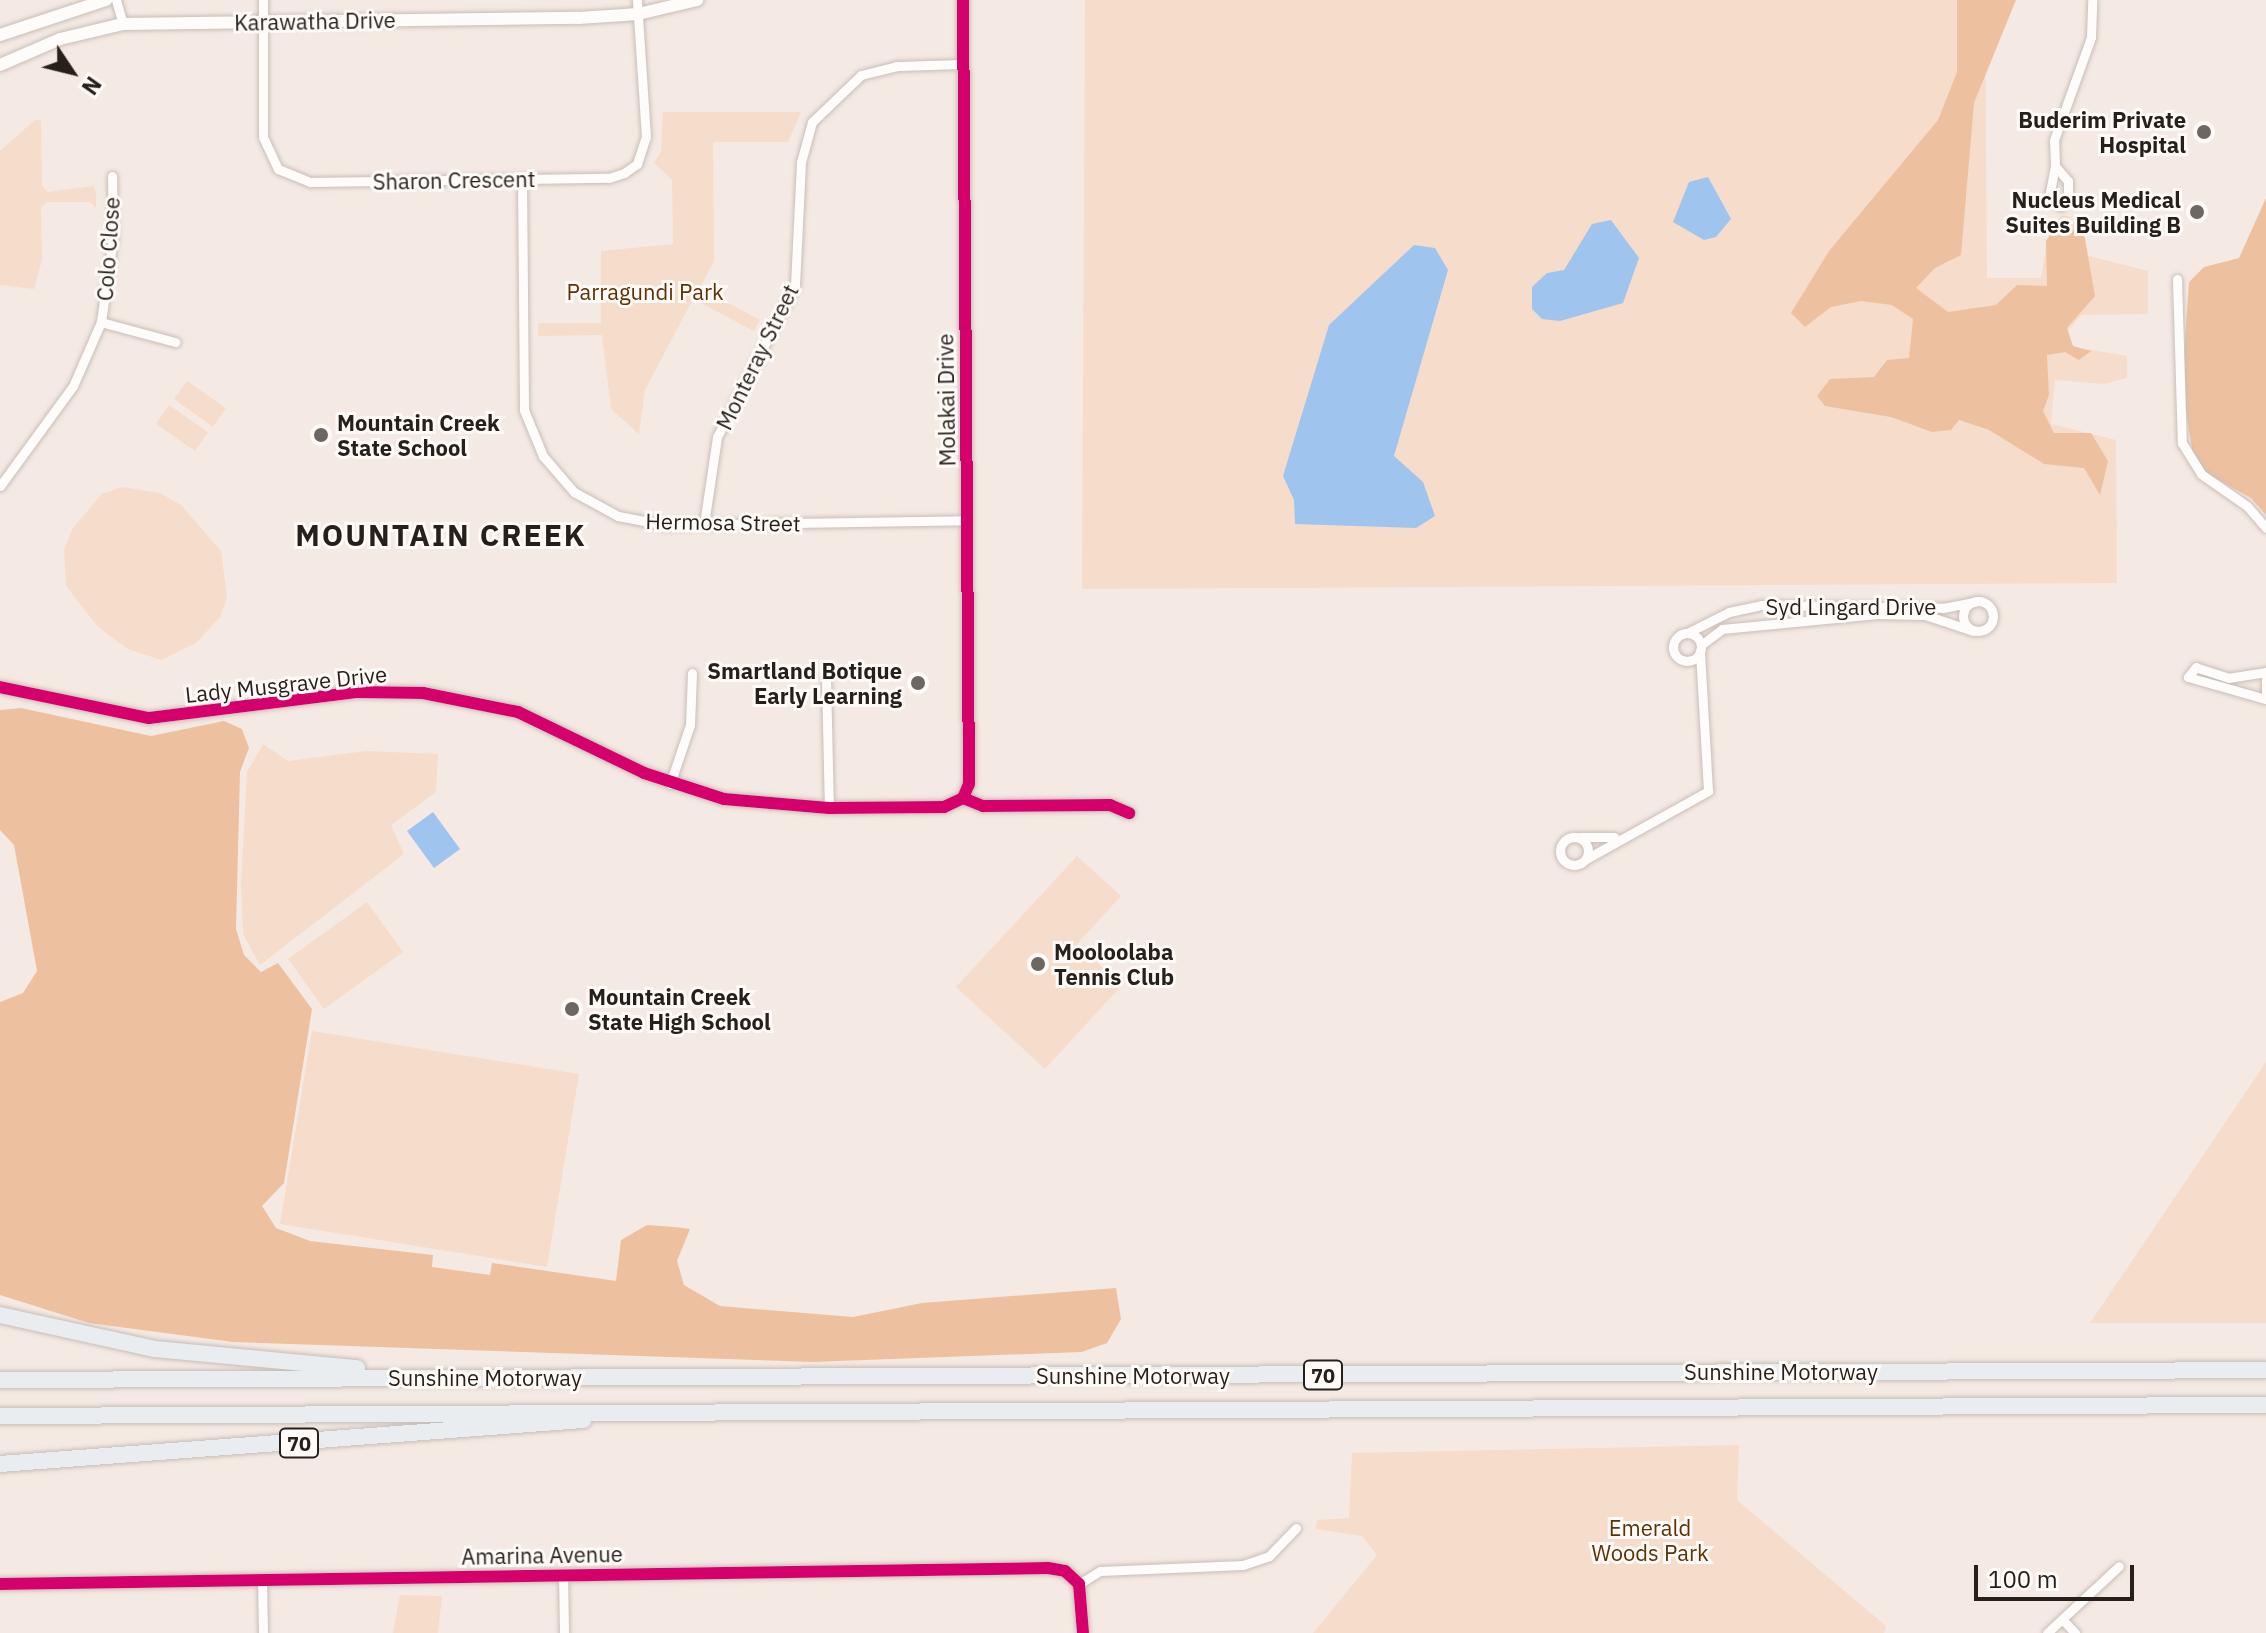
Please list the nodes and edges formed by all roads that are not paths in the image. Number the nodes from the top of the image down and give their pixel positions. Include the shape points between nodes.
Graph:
1 (106, 0) edge
2 (116, 0) edge
3 (263, 0) edge
4 (637, 0) edge
5 (697, 0) edge
6 (963, 0) edge
7 (2092, 0) edge
8 (638, 14) junction
9 (263, 21) junction
10 (123, 24) junction
11 (0, 35) edge
12 (964, 64) junction
13 (0, 65) edge
14 (2055, 166) dead end
15 (112, 176) dead end
16 (522, 179) junction
17 (2177, 279) dead end
18 (101, 322) junction
19 (175, 342) dead end
20 (0, 486) edge
21 (968, 520) junction
22 (704, 524) junction
23 (2266, 528) edge
24 (1974, 602) junction
25 (1973, 631) junction
26 (1687, 633) junction
27 (1701, 648) junction
28 (1681, 660) junction
29 (2266, 672) edge
30 (692, 673) dead end
31 (826, 679) dead end
32 (0, 687) edge
33 (1698, 693) junction
34 (2266, 696) edge
35 (670, 784) junction
36 (963, 798) junction
37 (829, 808) junction
38 (1129, 813) dead end
39 (1577, 837) junction
40 (1618, 837) junction
41 (1586, 859) junction
42 (0, 1315) edge
43 (2266, 1370) edge
44 (381, 1378) junction
45 (0, 1380) edge
46 (2266, 1405) edge
47 (595, 1413) junction
48 (0, 1416) edge
49 (0, 1464) edge
50 (1296, 1528) dead end
51 (2119, 1566) dead end
52 (563, 1574) junction
53 (262, 1579) junction
54 (0, 1584) edge
55 (1079, 1584) junction
56 (2063, 1620) junction
57 (263, 1633) edge
58 (564, 1633) edge
59 (1083, 1633) edge
60 (2047, 1633) edge
61 (2075, 1633) edge

1 - 11 street
2 - 10 street
3 - 9 street, Sharon Crescent
4 - 8 street, Sharon Crescent
5 - 8 street, Karawatha Drive
6 - 12 street, Molakai Drive
7 - 14 street via 2091,37 2056,133
8 - 9 street, Karawatha Drive
8 - 16 street, Sharon Crescent via 646,137 637,164 609,178
9 - 10 street, Karawatha Drive
9 - 16 street, Sharon Crescent via 263,137 268,158 290,176 310,182
10 - 13 street, Karawatha Drive via 60,39
12 - 21 street, Molakai Drive
12 - 22 street, Monteray Street via 896,66 861,75 812,122 801,162 795,285 717,437
15 - 18 street, Colo Close via 113,238
16 - 22 street, Hermosa Street via 523,402 543,456 562,482 604,511 642,522
17 - 23 street via 2182,443 2201,474 2247,506
18 - 19 street
18 - 20 street, Colo Close via 73,386
21 - 22 street, Hermosa Street
21 - 36 street, Molakai Drive via 969,784
24 - 25 street via 1963,615
24 - 25 street via 1985,603 1993,615 1987,628
24 - 26 street, Syd Lingard Drive via 1943,608 1761,605 1729,612
25 - 27 street, Syd Lingard Drive via 1925,615 1888,614 1722,629
26 - 27 street
26 - 28 street via 1673,645
27 - 28 street, Syd Lingard Drive via 1695,659
27 - 33 street
28 - 33 street
29 - 34 street
29 - 34 street via 2229,678 2196,667 2188,677
30 - 35 street via 690,725
31 - 37 street
32 - 35 street, Lady Musgrave Drive via 149,718 358,692 423,693 518,712
33 - 40 street via 1708,791 1692,804
35 - 37 street, Lady Musgrave Drive via 757,805
36 - 37 street, Lady Musgrave Drive via 944,807
36 - 38 street, Lady Musgrave Drive via 983,806 1110,805
39 - 40 street
39 - 41 street via 1588,845
39 - 41 street via 1563,843 1562,858 1574,866
40 - 41 street
42 - 44 highway, 70 via 155,1349 361,1369
43 - 44 highway, Sunshine Motorway / 70
44 - 45 highway, Sunshine Motorway
46 - 47 highway, Sunshine Motorway / 70
47 - 48 highway, Sunshine Motorway
47 - 49 highway, 70 via 579,1423
50 - 55 street via 1269,1556 1243,1565 1100,1571
51 - 56 street
52 - 53 street, Amarina Avenue
52 - 55 street, Amarina Avenue via 1048,1568 1065,1571
52 - 58 street
53 - 54 street, Amarina Avenue
53 - 57 street
55 - 59 street
56 - 60 street
56 - 61 street

